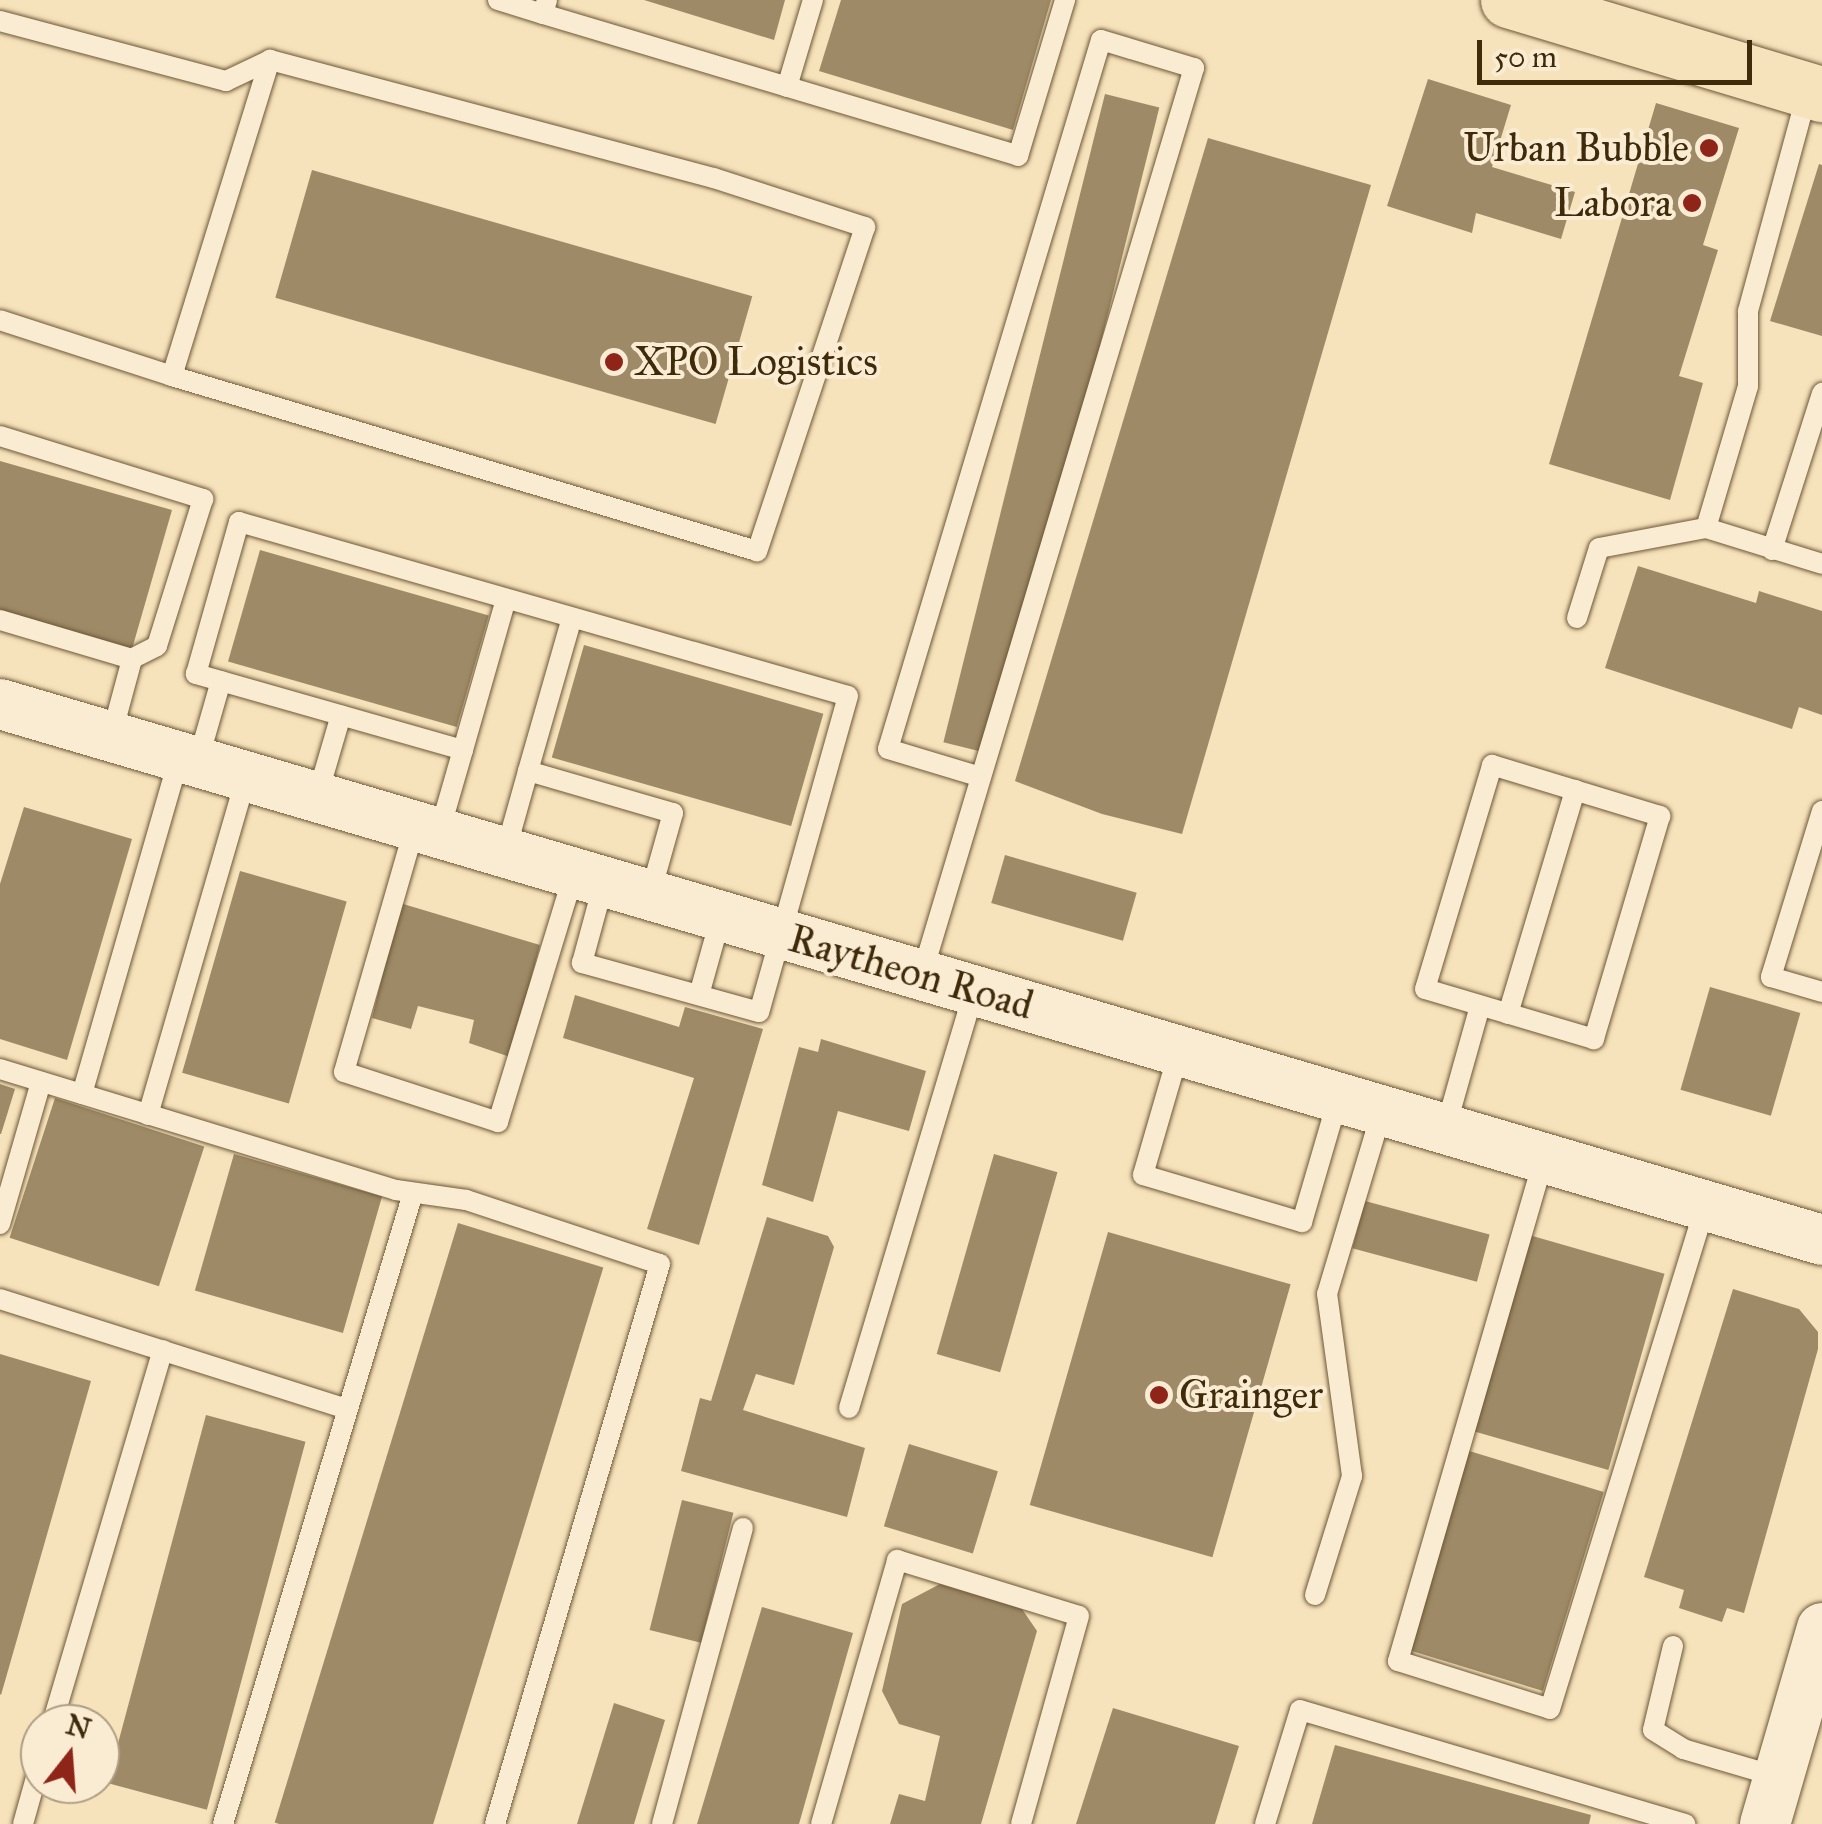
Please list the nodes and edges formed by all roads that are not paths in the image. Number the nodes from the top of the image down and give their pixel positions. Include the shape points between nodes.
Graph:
1 (498, 0) edge
2 (813, 0) edge
3 (1065, 0) edge
4 (1508, 0) edge
5 (545, 7) edge
6 (0, 21) edge
7 (270, 60) junction
8 (787, 87) junction
9 (1815, 92) edge
10 (0, 320) edge
11 (172, 376) junction
12 (1822, 393) edge
13 (0, 436) edge
14 (1706, 528) junction
15 (1772, 550) junction
16 (1822, 564) edge
17 (506, 599) junction
18 (572, 618) junction
19 (1577, 618) dead end
20 (0, 620) edge
21 (132, 659) junction
22 (221, 681) junction
23 (0, 704) edge
24 (341, 715) junction
25 (111, 737) junction
26 (463, 750) junction
27 (189, 759) junction
28 (528, 771) junction
29 (246, 776) junction
30 (981, 777) junction
31 (1574, 790) junction
32 (317, 797) junction
33 (1822, 811) edge
34 (427, 830) junction
35 (504, 852) junction
36 (609, 883) junction
37 (721, 916) junction
38 (780, 934) junction
39 (922, 976) junction
40 (974, 991) junction
41 (1822, 992) edge
42 (699, 995) junction
43 (1480, 1006) junction
44 (1508, 1014) junction
45 (1179, 1051) junction
46 (0, 1070) edge
47 (41, 1082) junction
48 (82, 1094) junction
49 (1360, 1104) junction
50 (148, 1115) junction
51 (1445, 1129) junction
52 (1544, 1158) junction
53 (413, 1193) junction
54 (1706, 1205) junction
55 (0, 1224) edge
56 (1822, 1240) edge
57 (0, 1299) edge
58 (163, 1350) junction
59 (849, 1408) dead end
60 (346, 1409) junction
61 (743, 1528) dead end
62 (1314, 1594) dead end
63 (1822, 1628) edge
64 (1673, 1646) dead end
65 (58, 1704) edge
66 (1778, 1777) junction
67 (1630, 1816) edge
68 (223, 1824) edge
69 (495, 1824) edge
70 (662, 1824) edge
71 (821, 1824) edge
72 (1020, 1824) edge
73 (1265, 1824) edge
74 (1686, 1824) edge
75 (1764, 1824) edge

1 - 5 lane
2 - 8 lane
3 - 8 lane via 1018,156
4 - 9 main road
5 - 8 lane
6 - 7 lane via 226,81
7 - 11 lane
7 - 11 lane via 714,178 864,227 757,551
9 - 14 lane via 1748,310 1748,386
10 - 11 lane
12 - 15 lane
13 - 21 lane via 204,499 157,646
14 - 15 lane
14 - 19 lane via 1598,548
15 - 16 lane
17 - 18 lane
17 - 22 lane via 239,522 196,674
17 - 26 lane
18 - 28 lane
18 - 38 lane via 848,696
20 - 21 lane
21 - 25 lane
22 - 24 lane
22 - 27 lane
23 - 25 street, Raytheon Road
24 - 26 lane
24 - 32 lane
25 - 27 street, Raytheon Road
26 - 34 lane
27 - 29 street, Raytheon Road
27 - 48 lane
28 - 35 lane
28 - 36 lane via 673,813
29 - 32 street, Raytheon Road
29 - 50 lane
30 - 30 lane via 1194,68 1101,40 888,749
30 - 39 lane
31 - 43 lane via 1492,766 1425,989
31 - 44 lane
31 - 44 lane via 1660,816 1622,946 1594,1039
32 - 34 street, Raytheon Road
33 - 41 lane via 1771,977
34 - 35 street, Raytheon Road
34 - 36 lane via 344,1072 498,1122
35 - 36 street, Raytheon Road
36 - 37 street, Raytheon Road
36 - 42 lane via 582,963
37 - 38 street, Raytheon Road
37 - 42 lane
38 - 39 street, Raytheon Road
38 - 42 lane via 760,1012
39 - 40 street, Raytheon Road
40 - 45 street, Raytheon Road
40 - 59 lane
43 - 44 lane
43 - 51 lane
45 - 49 street, Raytheon Road
45 - 49 lane via 1143,1175 1302,1222
46 - 47 lane
47 - 48 lane
47 - 55 lane
48 - 50 lane
49 - 51 street, Raytheon Road
49 - 62 lane via 1327,1294 1352,1476
50 - 53 lane
51 - 52 street, Raytheon Road
52 - 54 street, Raytheon Road
52 - 54 lane via 1398,1662 1550,1709
53 - 60 lane
53 - 69 lane via 466,1200 660,1264
54 - 56 street, Raytheon Road
57 - 58 lane
58 - 60 lane
58 - 65 lane
60 - 68 lane
61 - 70 lane
63 - 66 street
64 - 66 lane via 1653,1730 1683,1749
66 - 75 street
67 - 73 lane via 1300,1710
67 - 74 lane
71 - 72 lane via 898,1560 1079,1616

